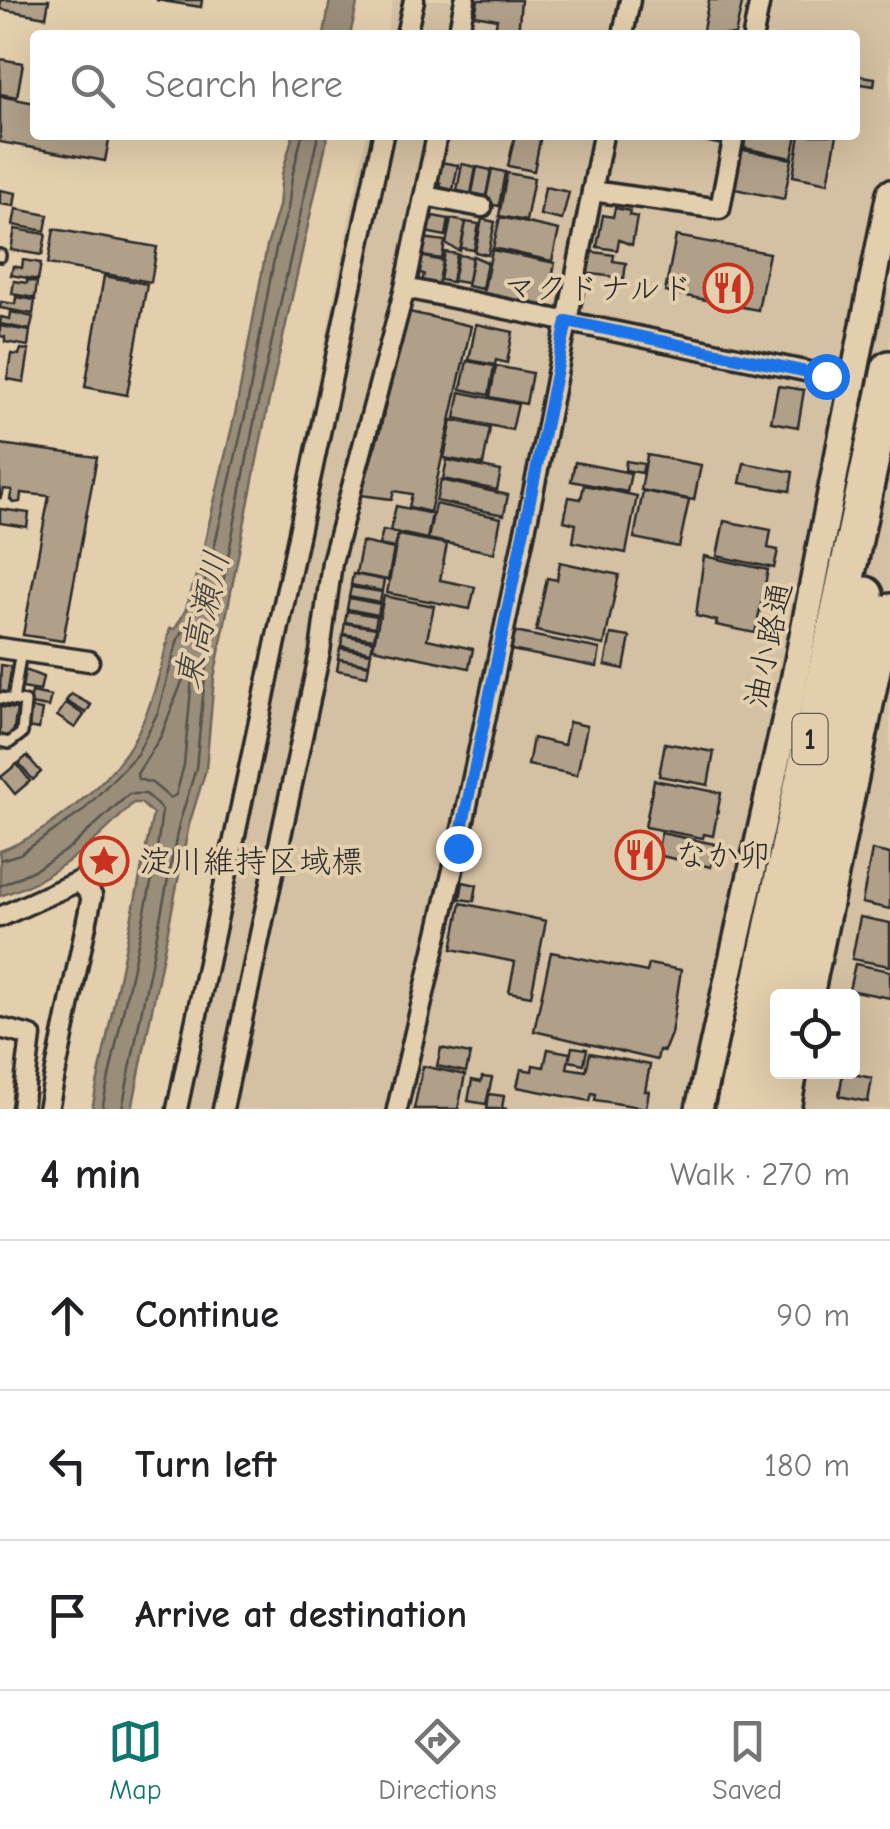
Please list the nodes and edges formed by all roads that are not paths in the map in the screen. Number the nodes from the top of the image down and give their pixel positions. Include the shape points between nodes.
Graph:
1 (414, 0) edge
2 (465, 0) edge
3 (630, 0) edge
4 (760, 0) edge
5 (407, 30) edge
6 (459, 30) edge
7 (623, 30) edge
8 (754, 30) edge
9 (382, 140) edge
10 (436, 140) edge
11 (602, 140) edge
12 (733, 140) edge
13 (592, 191) junction
14 (890, 193) edge
15 (424, 196) junction
16 (482, 207) dead end
17 (405, 288) junction
18 (567, 321) junction
19 (890, 369) edge
20 (853, 381) junction
21 (890, 472) edge
22 (890, 607) edge
23 (0, 648) edge
24 (21, 651) junction
25 (89, 661) dead end
26 (0, 698) edge
27 (14, 700) junction
28 (0, 742) edge
29 (0, 916) edge
30 (784, 989) edge
31 (811, 989) edge
32 (0, 1028) edge
33 (770, 1061) edge
34 (793, 1079) edge
35 (22, 1109) edge
36 (48, 1109) edge
37 (177, 1109) edge
38 (223, 1109) edge
39 (397, 1109) edge
40 (699, 1109) edge
41 (734, 1109) edge
42 (760, 1109) edge
43 (787, 1109) edge

1 - 5 street
2 - 6 street
3 - 7 street
4 - 8 street
9 - 37 street
10 - 15 street
11 - 13 street
12 - 13 street via 720,209
13 - 18 street
14 - 20 street, 油小路通
15 - 16 street
15 - 17 street
17 - 18 street
17 - 38 street via 332,562 320,652
18 - 20 street
18 - 39 street
19 - 41 highway, 1
20 - 40 street, 油小路通
21 - 30 highway, 1
22 - 31 street
23 - 24 street
24 - 25 street
24 - 27 lane
26 - 27 lane
27 - 28 lane via 25,702 22,733
29 - 36 street via 79,881 92,896
32 - 35 street via 31,1036
33 - 42 highway
34 - 43 street

